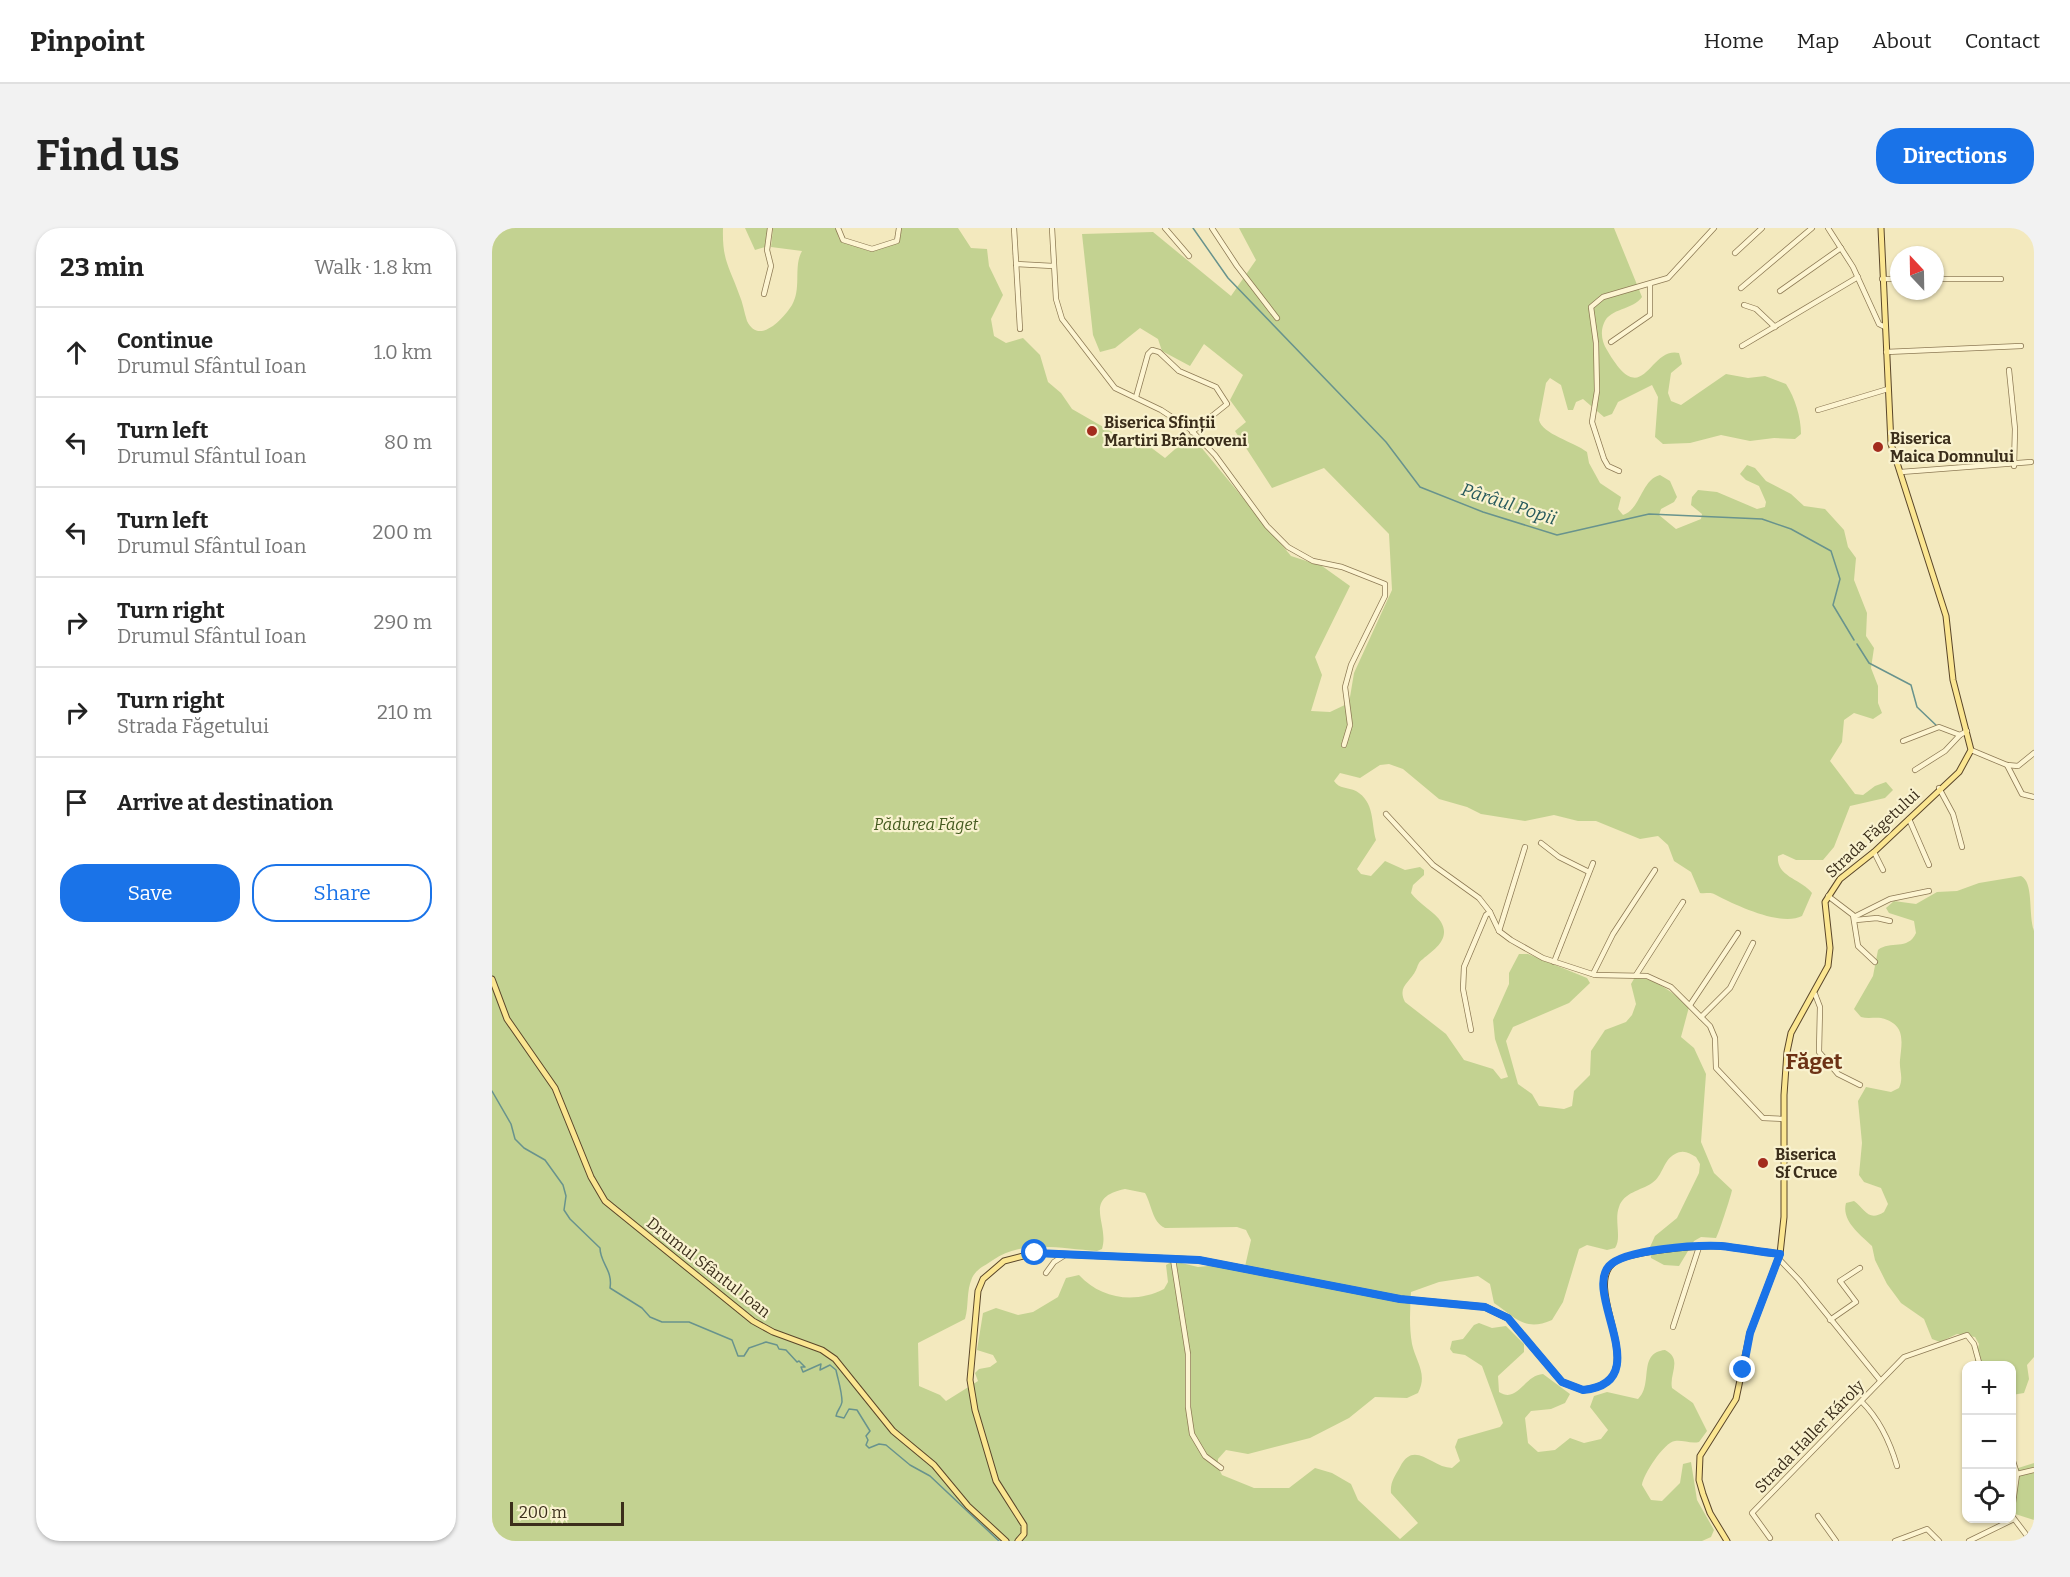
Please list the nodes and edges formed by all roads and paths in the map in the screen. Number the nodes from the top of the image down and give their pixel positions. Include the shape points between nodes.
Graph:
1 (770, 228) edge
2 (838, 228) edge
3 (899, 228) edge
4 (1014, 228) edge
5 (1052, 228) edge
6 (1165, 228) edge
7 (1212, 228) edge
8 (1714, 228) edge
9 (1762, 228) edge
10 (1812, 228) edge
11 (1828, 228) edge
12 (1881, 228) edge
13 (1840, 248) junction
14 (1736, 253) dead end
15 (1188, 256) dead end
16 (1016, 264) junction
17 (1053, 266) junction
18 (1799, 274) dead end
19 (1858, 277) junction
20 (1882, 279) junction
21 (1890, 279) edge
22 (1944, 279) edge
23 (2001, 279) dead end
24 (1650, 284) junction
25 (1741, 288) dead end
26 (1779, 291) dead end
27 (764, 294) dead end
28 (1744, 305) dead end
29 (1277, 318) dead end
30 (1774, 327) junction
31 (1885, 327) junction
32 (1020, 329) dead end
33 (1611, 342) dead end
34 (1742, 346) dead end
35 (2021, 346) dead end
36 (1886, 352) junction
37 (2008, 370) dead end
38 (1888, 389) junction
39 (1136, 397) junction
40 (1818, 410) dead end
41 (1192, 432) junction
42 (2031, 462) dead end
43 (2014, 466) junction
44 (1619, 471) dead end
45 (1900, 472) junction
46 (1967, 731) junction
47 (1960, 735) junction
48 (1903, 741) dead end
49 (1344, 745) dead end
50 (1971, 750) junction
51 (2034, 753) edge
52 (2007, 765) junction
53 (1915, 770) dead end
54 (1939, 788) junction
55 (2033, 797) edge
56 (2034, 805) edge
57 (1386, 814) dead end
58 (1909, 819) junction
59 (1541, 843) dead end
60 (1525, 847) dead end
61 (1962, 847) dead end
62 (1874, 852) junction
63 (1593, 863) dead end
64 (1929, 865) dead end
65 (1655, 870) dead end
66 (1883, 870) dead end
67 (1589, 872) junction
68 (1929, 891) dead end
69 (1828, 896) junction
70 (1683, 902) dead end
71 (1490, 912) junction
72 (1855, 918) junction
73 (1890, 921) dead end
74 (1499, 931) junction
75 (1738, 933) dead end
76 (1753, 943) dead end
77 (1554, 962) junction
78 (1875, 962) dead end
79 (1593, 974) junction
80 (1636, 975) junction
81 (492, 979) edge
82 (1815, 994) junction
83 (1690, 1005) junction
84 (1701, 1017) junction
85 (1471, 1030) dead end
86 (1860, 1085) dead end
87 (1784, 1119) junction
88 (1699, 1247) junction
89 (1065, 1255) junction
90 (1779, 1257) junction
91 (1173, 1259) junction
92 (1860, 1268) dead end
93 (1046, 1273) dead end
94 (1830, 1320) junction
95 (1673, 1327) dead end
96 (1979, 1361) edge
97 (1880, 1380) junction
98 (1862, 1402) junction
99 (1897, 1466) dead end
100 (1221, 1468) dead end
101 (2015, 1469) edge
102 (2034, 1470) edge
103 (2017, 1474) junction
104 (2016, 1481) edge
105 (1818, 1516) dead end
106 (2003, 1523) edge
107 (2016, 1523) edge
108 (1770, 1539) dead end
109 (1006, 1541) edge
110 (1018, 1541) edge
111 (1727, 1541) edge
112 (1836, 1541) edge
113 (1895, 1541) edge
114 (1939, 1541) edge
115 (1969, 1541) edge
116 (2031, 1541) edge

1 - 27 street via 767,250 771,264
2 - 3 street via 841,239 872,249 896,242
4 - 16 street
5 - 17 street
6 - 15 street
7 - 29 street
8 - 24 street via 1674,274
9 - 14 street
10 - 25 street
11 - 13 street
12 - 20 main road
13 - 18 street
13 - 19 street
13 - 26 street
16 - 17 street
16 - 32 street
17 - 39 street via 1056,299 1066,327 1115,388
19 - 30 street
19 - 31 street via 1879,324
20 - 21 street
20 - 31 main road
22 - 23 street
24 - 33 street via 1650,315
24 - 44 street via 1603,297 1590,310 1596,343 1597,391 1592,422 1604,459
28 - 30 street via 1762,314
30 - 34 street
31 - 36 main road
35 - 36 street
36 - 38 main road
37 - 43 street via 2015,429
38 - 40 street
38 - 45 main road via 1891,444
39 - 41 street
39 - 41 street via 1152,350 1179,371 1211,384 1227,404
41 - 49 street via 1288,547 1313,561 1342,567 1385,584 1384,596 1351,665 1345,687 1350,724
42 - 43 street
43 - 45 street
45 - 46 main road via 1946,616 1953,680
46 - 47 street
46 - 50 main road
47 - 48 street via 1939,727
47 - 53 street via 1945,751
50 - 52 street
50 - 54 main road, Strada Făgetului via 1959,772
51 - 52 street via 2018,766
52 - 55 street via 2022,794
54 - 58 main road, Strada Făgetului
54 - 61 street via 1953,814
55 - 56 street
57 - 71 street via 1433,865 1479,898
58 - 62 main road, Strada Făgetului
58 - 64 street
59 - 67 street
60 - 74 street
62 - 66 street
62 - 69 main road, Strada Făgetului via 1840,879
63 - 67 street
65 - 79 street via 1613,934
67 - 77 street
68 - 72 street via 1890,899
69 - 72 street
69 - 82 main road, Strada Făgetului via 1824,907 1829,958 1826,975
70 - 80 street
71 - 74 street
71 - 85 street via 1464,967 1463,989
72 - 73 street
72 - 78 street via 1858,946
74 - 77 street
75 - 83 street
76 - 84 street via 1730,988
77 - 79 street
79 - 80 street
80 - 83 street via 1658,979
81 - 109 main road, Drumul Sfântul Ioan via 507,1019 555,1088 591,1178 605,1201 753,1322 835,1359 893,1431 934,1464 968,1506
82 - 86 street via 1820,1007 1819,1052 1838,1074
82 - 87 main road, Strada Făgetului via 1790,1038 1785,1064
83 - 84 street
84 - 87 street via 1715,1038 1716,1068 1763,1118
87 - 90 main road, Strada Făgetului via 1784,1217
88 - 90 main road via 1727,1247
88 - 91 main road via 1628,1255 1607,1268 1603,1281 1617,1341 1616,1362 1606,1382 1583,1390 1558,1379 1512,1322 1491,1308 1400,1299 1199,1260
88 - 95 street
89 - 91 main road
89 - 93 street
89 - 110 main road via 1029,1254 1004,1261 989,1271 978,1291 972,1395 996,1481 1024,1525 1024,1534
90 - 94 street
90 - 111 main road, Strada Făgetului via 1750,1333 1736,1399 1700,1456 1703,1494
91 - 100 street via 1188,1354 1192,1434 1205,1456
92 - 94 street via 1840,1281 1856,1302
94 - 97 street
96 - 97 street, Strada Haller Károly via 1967,1335 1904,1357
97 - 98 street, Strada Haller Károly
98 - 99 street via 1873,1413
98 - 108 street, Strada Haller Károly via 1752,1513
101 - 103 street
102 - 103 street
103 - 104 street
105 - 112 street
106 - 115 street
107 - 116 street
113 - 114 street via 1927,1529

